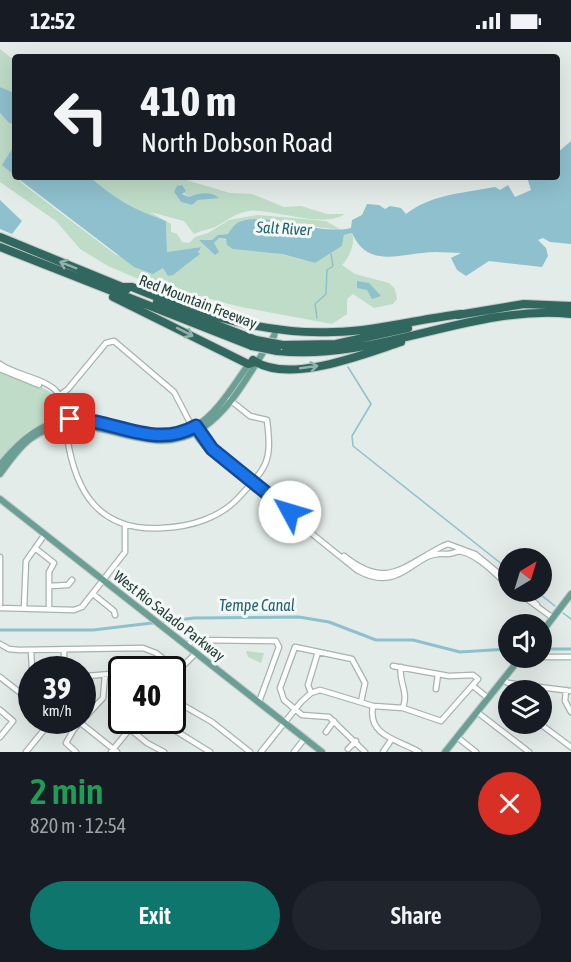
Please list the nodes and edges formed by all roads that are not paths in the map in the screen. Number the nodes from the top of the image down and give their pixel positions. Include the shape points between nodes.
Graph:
1 (0, 237) edge
2 (0, 247) edge
3 (92, 284) junction
4 (122, 287) junction
5 (571, 306) edge
6 (461, 314) junction
7 (571, 315) edge
8 (276, 330) junction
9 (424, 332) junction
10 (254, 343) junction
11 (280, 348) junction
12 (252, 362) junction
13 (0, 366) edge
14 (59, 396) junction
15 (230, 400) junction
16 (65, 422) junction
17 (117, 430) junction
18 (195, 430) junction
19 (0, 465) edge
20 (0, 474) edge
21 (251, 483) junction
22 (0, 499) edge
23 (125, 525) junction
24 (45, 534) junction
25 (443, 546) junction
26 (35, 548) junction
27 (452, 549) junction
28 (443, 552) junction
29 (0, 557) edge
30 (498, 575) edge
31 (72, 580) dead end
32 (103, 580) junction
33 (49, 586) junction
34 (93, 594) junction
35 (571, 594) edge
36 (532, 602) edge
37 (534, 602) edge
38 (0, 606) edge
39 (539, 607) junction
40 (24, 608) junction
41 (49, 609) junction
42 (115, 615) dead end
43 (553, 618) joint
44 (0, 644) edge
45 (187, 646) junction
46 (31, 650) junction
47 (64, 650) junction
48 (318, 652) junction
49 (196, 653) junction
50 (31, 656) edge
51 (64, 656) edge
52 (160, 656) edge
53 (552, 657) edge
54 (571, 657) edge
55 (186, 662) edge
56 (393, 666) dead end
57 (401, 667) junction
58 (512, 668) edge
59 (438, 674) junction
60 (105, 675) junction
61 (108, 675) edge
62 (96, 676) edge
63 (0, 677) edge
64 (503, 680) edge
65 (473, 686) junction
66 (498, 686) edge
67 (435, 689) dead end
68 (552, 690) edge
69 (18, 691) edge
70 (568, 691) edge
71 (311, 693) junction
72 (488, 698) junction
73 (259, 702) junction
74 (361, 702) junction
75 (96, 706) edge
76 (373, 706) junction
77 (186, 707) edge
78 (403, 708) junction
79 (295, 709) junction
80 (0, 710) edge
81 (477, 712) junction
82 (571, 712) edge
83 (334, 721) junction
84 (285, 723) junction
85 (326, 732) dead end
86 (552, 733) edge
87 (41, 734) edge
88 (71, 734) edge
89 (94, 734) edge
90 (126, 734) edge
91 (135, 734) edge
92 (181, 734) edge
93 (0, 737) edge
94 (457, 737) junction
95 (305, 738) junction
96 (391, 740) junction
97 (356, 741) junction
98 (571, 747) edge
99 (348, 749) dead end
100 (27, 750) edge
101 (114, 751) edge
102 (34, 752) edge
103 (76, 752) edge
104 (164, 752) edge
105 (210, 752) edge
106 (250, 752) edge
107 (261, 752) edge
108 (294, 752) edge
109 (322, 752) edge
110 (366, 752) edge
111 (383, 752) edge
112 (418, 752) edge
113 (445, 752) edge
114 (477, 752) edge
115 (529, 752) edge

4 -> 1 highway, Red Mountain Freeway
2 - 3 highway, Red Mountain Freeway
3 - 10 highway, Red Mountain Freeway
3 -> 12 highway
4 - 8 highway
4 - 10 highway, Red Mountain Freeway
5 - 6 highway, Red Mountain Freeway via 524,304
6 - 8 highway via 337,332
6 - 11 highway, Red Mountain Freeway via 350,342
7 - 9 highway, Red Mountain Freeway via 495,315
8 - 12 main road
9 - 11 highway, Red Mountain Freeway via 329,352 303,354
12 -> 9 highway via 282,368 312,367
10 - 11 highway, Red Mountain Freeway, bridge
12 - 15 main road
12 - 18 main road
13 - 14 street via 50,386
14 - 16 street
14 - 18 street via 111,340 174,392
15 - 18 main road via 213,420
15 - 21 street via 250,416 267,420 270,453
16 - 17 main road
16 - 17 main road via 88,420
16 - 19 main road via 48,423 28,434
16 - 20 main road via 31,439
16 - 23 street via 70,460 82,488 101,511
17 - 18 main road via 165,436
17 - 18 main road via 159,442 177,440
18 - 21 street
21 - 23 street via 233,504 198,522 156,529
21 - 25 street via 368,572 392,573
21 - 28 street via 366,575 394,576
22 - 24 main road, West Rio Salado Parkway
23 - 32 street via 125,551
24 - 26 street
24 - 32 main road, West Rio Salado Parkway
25 - 27 street via 448,544
25 - 28 street
26 - 33 street via 54,563
26 - 40 street via 25,564
27 - 28 street
27 - 30 street via 471,552
29 - 38 street
31 - 33 street via 68,585
32 - 34 street
32 - 45 main road, West Rio Salado Parkway
33 - 41 street
34 - 41 street via 79,609
34 - 42 street
35 - 43 main road
36 - 39 street
37 - 39 street
38 - 40 street
39 - 43 street
40 - 41 street
44 - 46 street via 9,649
45 - 49 main road, West Rio Salado Parkway
45 - 73 street via 193,640 276,641 279,647
46 - 47 street
46 - 50 street
47 - 51 street
47 - 52 street via 143,648
48 - 71 street via 308,685
48 - 74 street via 355,662 365,683
48 - 79 street via 295,647 280,688 284,699
49 - 55 street
49 - 73 main road, West Rio Salado Parkway
53 - 54 street
56 - 57 street
57 - 59 street
57 - 78 street via 406,690
58 - 64 main road
59 - 65 street via 478,677
59 - 67 street
60 - 61 street
60 - 62 street
60 - 75 street via 105,695
63 - 69 street
65 - 72 street
65 - 78 street via 441,721
66 - 72 main road
68 - 70 street
70 - 82 street via 565,701
71 - 74 street via 335,690
71 - 79 street
72 - 81 main road
73 - 84 main road, West Rio Salado Parkway
74 - 76 street
76 - 78 street
76 - 96 street via 375,726
77 - 106 street
79 - 83 street via 306,716 324,715
79 - 84 street
80 - 93 street via 14,721
81 - 94 main road
81 - 115 street
83 - 85 street
83 - 97 street
84 - 95 main road, West Rio Salado Parkway
84 - 107 street
86 - 98 street
87 - 100 street
88 - 103 street via 66,743
89 - 101 street
90 - 101 street
91 - 104 street
92 - 105 street
94 - 113 main road
94 - 114 street
95 - 108 street
95 - 109 main road, West Rio Salado Parkway
96 - 111 street
96 - 112 street
97 - 99 street
97 - 110 street
100 - 102 street

